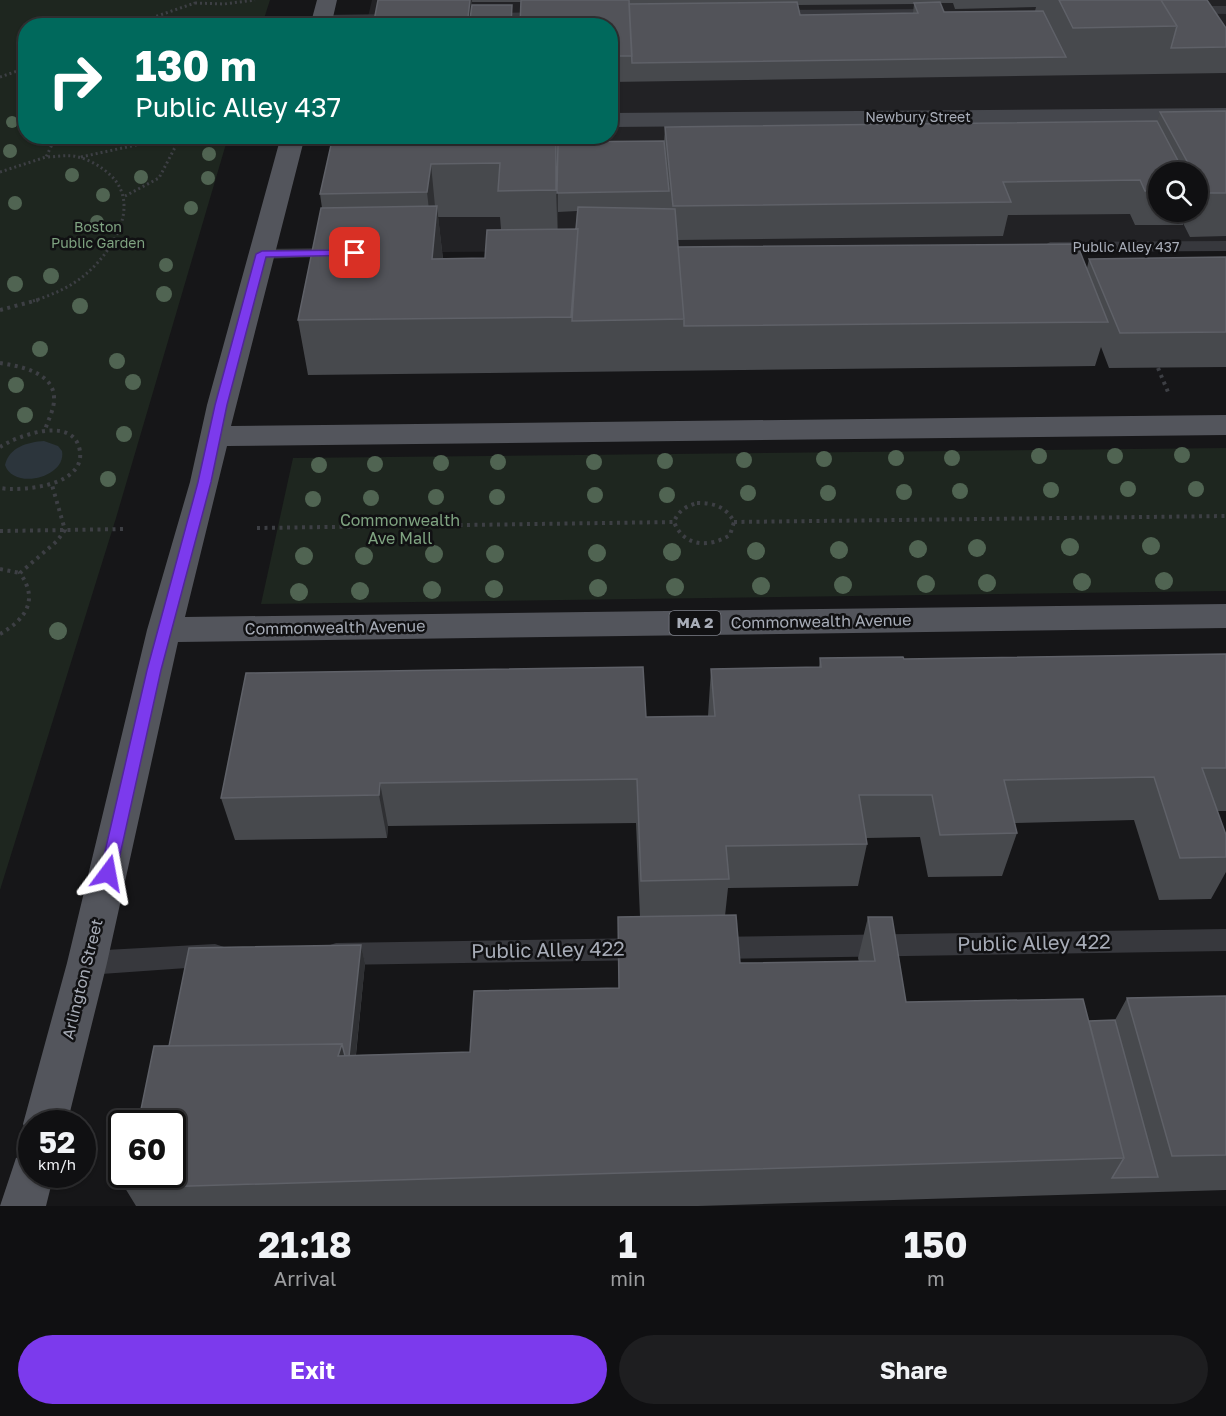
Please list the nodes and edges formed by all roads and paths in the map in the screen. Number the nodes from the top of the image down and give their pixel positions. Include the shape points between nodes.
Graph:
1 (255, 0) edge
2 (194, 2) edge
3 (1173, 10) edge
4 (1226, 10) edge
5 (959, 12) edge
6 (756, 14) edge
7 (323, 15) edge
8 (565, 16) edge
9 (472, 17) edge
10 (150, 18) edge
11 (414, 18) edge
12 (18, 71) edge
13 (0, 77) edge
14 (1226, 115) edge
15 (618, 120) edge
16 (53, 144) edge
17 (141, 144) edge
18 (178, 144) edge
19 (291, 144) edge
20 (46, 157) junction
21 (81, 157) junction
22 (0, 172) edge
23 (125, 196) junction
24 (1226, 246) edge
25 (1035, 247) edge
26 (355, 253) edge
27 (262, 254) junction
28 (0, 310) edge
29 (0, 363) edge
30 (1158, 368) edge
31 (1163, 380) dead end
32 (1226, 424) edge
33 (45, 430) junction
34 (215, 436) junction
35 (0, 447) edge
36 (52, 485) junction
37 (0, 488) edge
38 (1226, 516) edge
39 (674, 522) junction
40 (734, 522) junction
41 (257, 528) dead end
42 (126, 529) dead end
43 (65, 530) junction
44 (0, 531) edge
45 (0, 569) edge
46 (20, 573) junction
47 (1226, 616) edge
48 (164, 630) junction
49 (0, 634) edge
50 (1226, 940) edge
51 (317, 954) edge
52 (234, 955) edge
53 (87, 963) junction
54 (49, 1110) edge
55 (28, 1188) edge
56 (24, 1206) edge

1 - 2 path
2 - 10 path
3 - 4 lane
5 - 6 lane
7 - 11 lane
8 - 9 lane
12 - 13 path
14 - 15 main road, Newbury Street
16 - 20 path
17 - 21 path
18 - 23 path via 159,178
19 - 27 main road, Arlington Street
20 - 21 path
20 - 22 path
21 - 23 path via 112,175
23 - 28 path via 115,238 84,276 56,293
24 - 25 lane, Public Alley 437
26 - 27 lane
27 - 34 main road, Arlington Street
29 - 33 path via 38,374 49,384 54,397
30 - 31 path
32 - 34 main road
33 - 35 path via 15,437
33 - 36 path via 72,437 79,447 74,467
34 - 48 main road, Arlington Street
36 - 37 path via 25,491
36 - 43 path
38 - 40 path
39 - 40 path via 688,505 707,503 725,509
39 - 40 path via 680,536 706,544 730,535
39 - 41 path
42 - 43 path
43 - 44 path
43 - 46 path
45 - 46 path
46 - 49 path via 31,591 29,603 21,618
47 - 48 main road, Commonwealth Avenue / MA 2
48 - 53 main road, Arlington Street
50 - 51 lane, Public Alley 422
52 - 53 lane
53 - 54 main road, Arlington Street
55 - 56 main road

